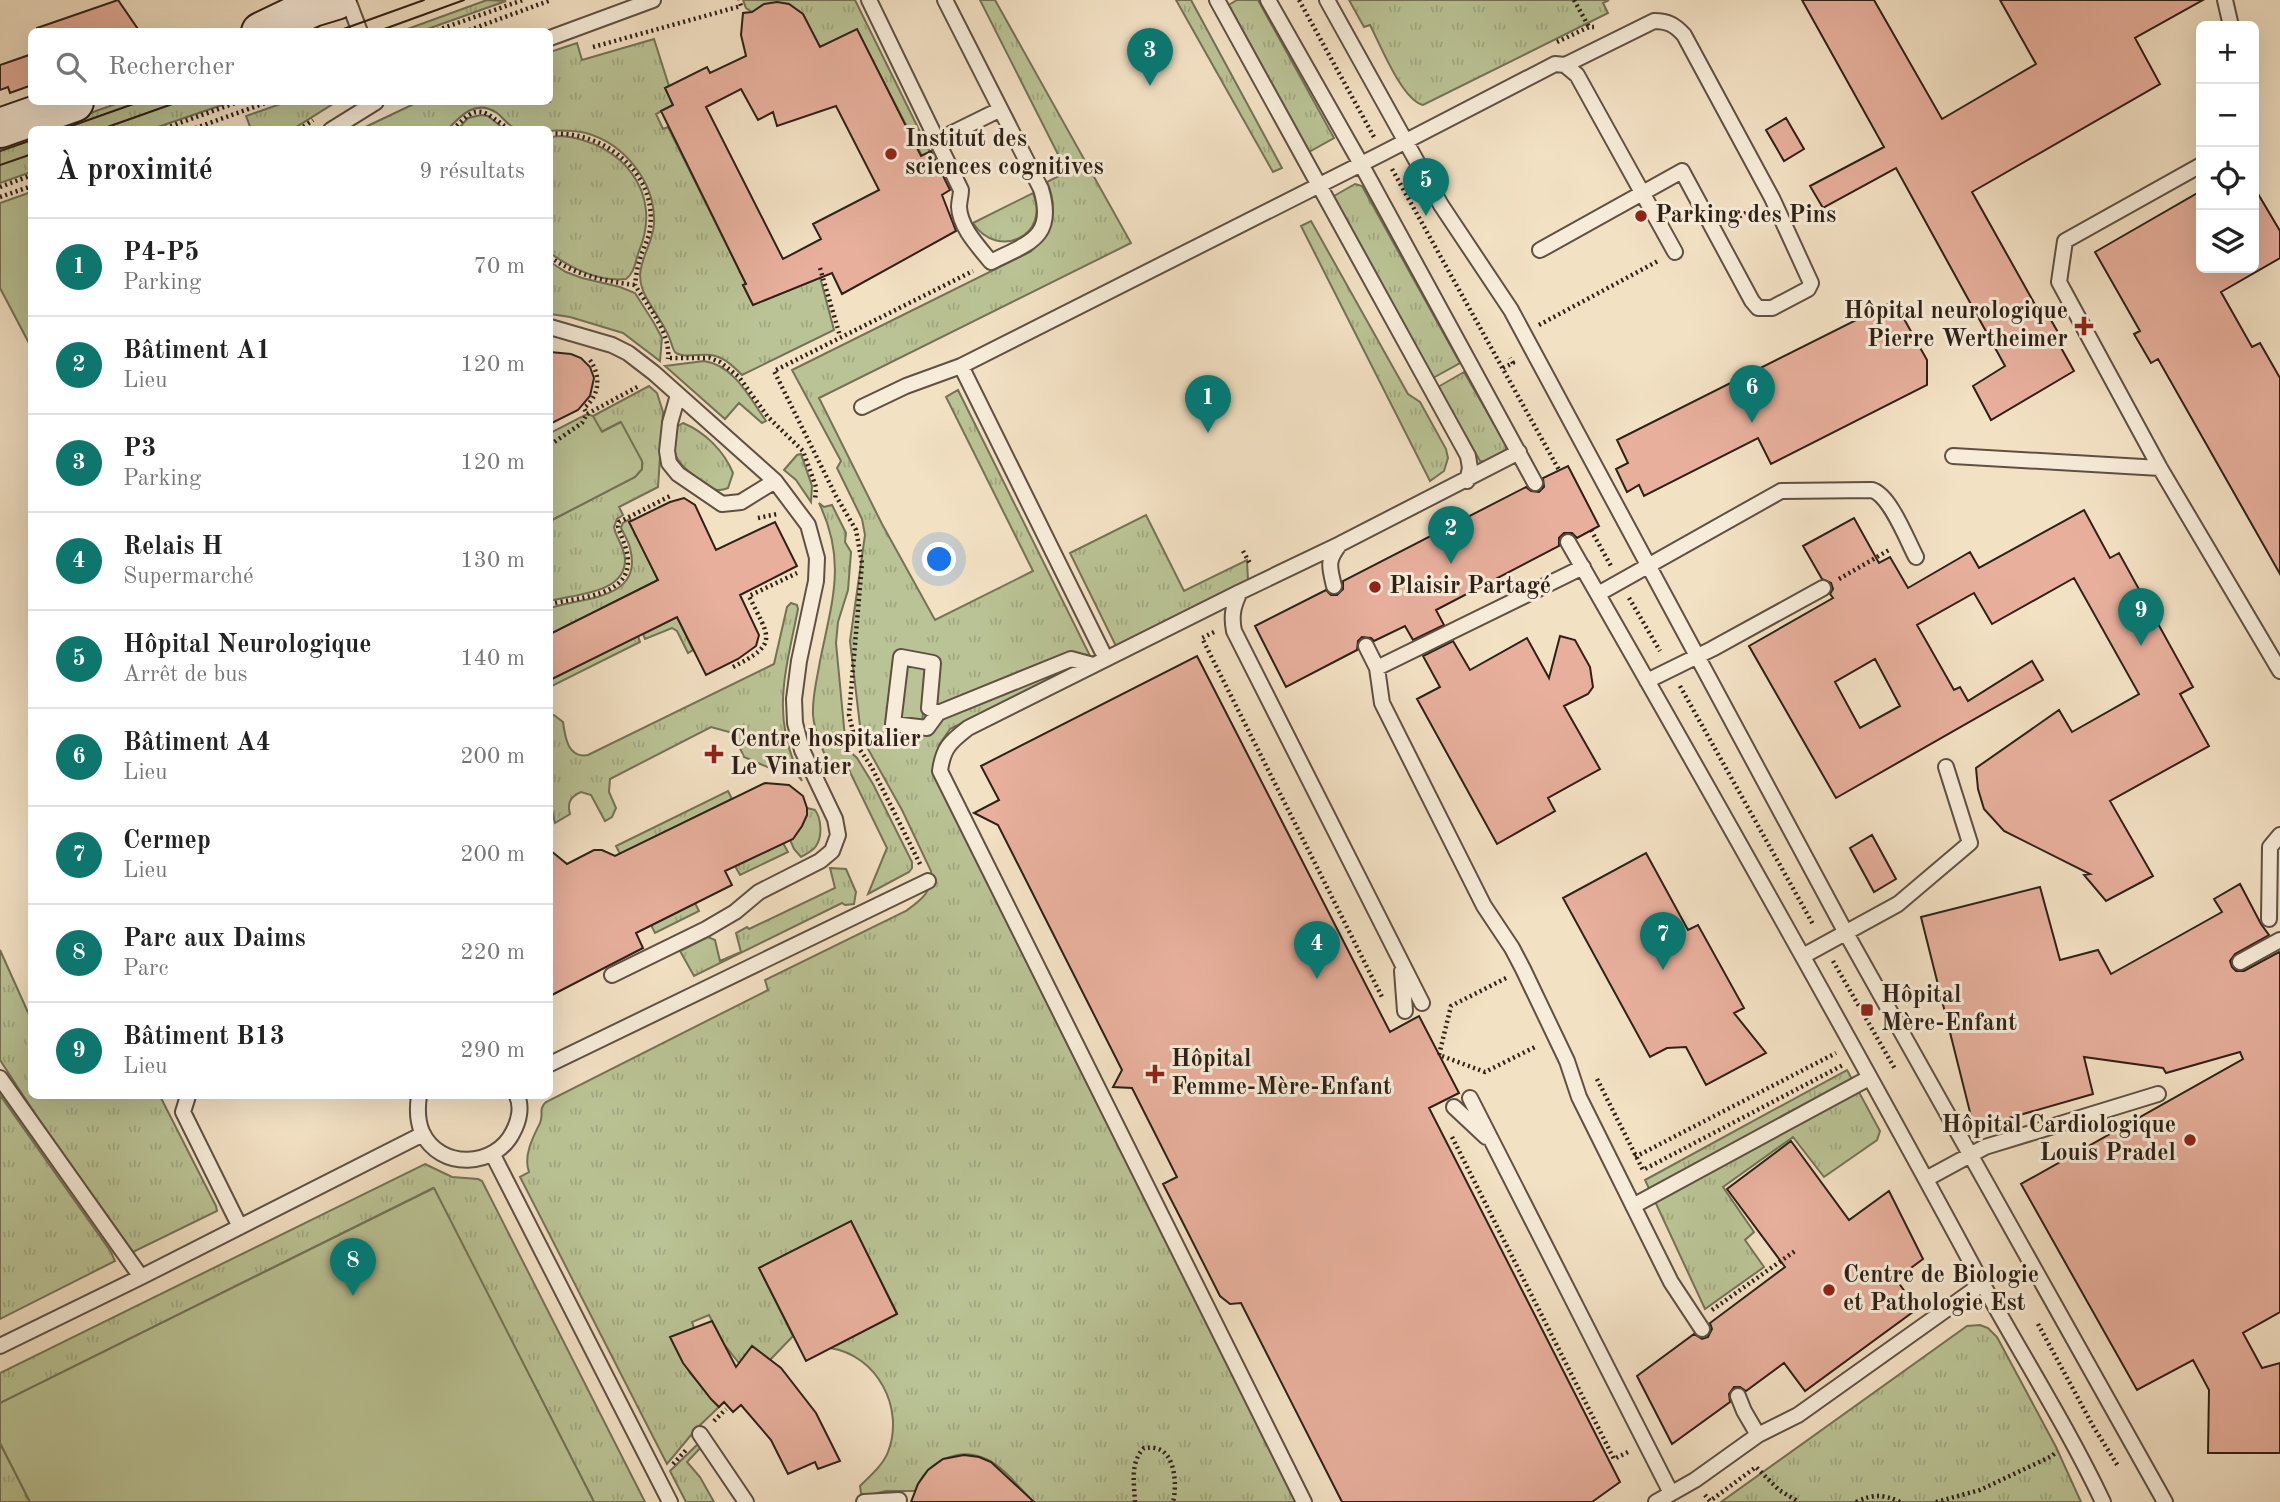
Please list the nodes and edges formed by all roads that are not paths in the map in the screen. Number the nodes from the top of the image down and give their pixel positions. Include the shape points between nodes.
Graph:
1 (336, 0) edge
2 (348, 0) edge
3 (653, 0) edge
4 (869, 0) edge
5 (945, 0) edge
6 (1217, 0) edge
7 (1268, 0) edge
8 (1327, 0) edge
9 (2225, 0) edge
10 (2230, 21) edge
11 (269, 28) edge
12 (358, 28) edge
13 (553, 37) edge
14 (1565, 65) junction
15 (65, 105) edge
16 (371, 105) edge
17 (999, 110) junction
18 (337, 126) edge
19 (0, 128) edge
20 (938, 141) junction
21 (1405, 141) junction
22 (1361, 164) junction
23 (2196, 168) edge
24 (1320, 186) junction
25 (1642, 193) junction
26 (1540, 250) dead end
27 (1675, 252) dead end
28 (553, 328) edge
29 (961, 366) junction
30 (678, 395) junction
31 (862, 407) dead end
32 (1519, 452) junction
33 (1953, 456) dead end
34 (2160, 468) junction
35 (775, 481) junction
36 (1466, 481) junction
37 (1535, 483) dead end
38 (1568, 542) dead end
39 (1340, 544) junction
40 (1916, 557) dead end
41 (1648, 566) junction
42 (1583, 567) junction
43 (1334, 586) dead end
44 (1823, 588) road end
45 (1240, 592) junction
46 (1598, 594) junction
47 (1366, 646) dead end
48 (1102, 651) dead end
49 (1697, 656) junction
50 (1093, 666) junction
51 (1377, 668) junction
52 (2280, 671) edge
53 (1647, 681) junction
54 (937, 713) junction
55 (1946, 767) dead end
56 (2280, 835) edge
57 (928, 881) road end
58 (2269, 919) dead end
59 (1846, 933) junction
60 (2280, 940) edge
61 (1803, 956) junction
62 (2240, 962) dead end
63 (1402, 963) junction
64 (612, 975) dead end
65 (1422, 1003) dead end
66 (1405, 1011) dead end
67 (553, 1063) edge
68 (0, 1078) edge
69 (1869, 1078) junction
70 (2158, 1094) dead end
71 (1470, 1098) dead end
72 (187, 1099) edge
73 (418, 1099) edge
74 (518, 1099) edge
75 (1454, 1107) dead end
76 (423, 1134) junction
77 (1494, 1145) junction
78 (1971, 1154) junction
79 (493, 1155) junction
80 (1926, 1179) junction
81 (1633, 1206) junction
82 (240, 1227) junction
83 (141, 1277) junction
84 (1982, 1284) junction
85 (1699, 1325) road end
86 (0, 1346) edge
87 (1738, 1396) dead end
88 (700, 1434) dead end
89 (1758, 1435) junction
90 (1671, 1493) junction
91 (900, 1500) dead end
92 (670, 1502) edge
93 (746, 1502) edge
94 (864, 1502) edge
95 (1304, 1502) edge
96 (1657, 1502) edge
97 (2103, 1502) edge
98 (2165, 1502) edge

1 - 11 main road
2 - 12 lane
3 - 13 lane
4 - 20 lane
5 - 17 lane
6 - 24 lane
7 - 22 lane
8 - 21 lane
9 - 10 lane
14 - 21 lane via 1548,66
14 - 25 lane via 1577,75
14 - 25 lane via 1654,21 1674,25 1772,198 1808,275 1808,289 1772,308 1758,308 1682,172
15 - 19 main road
16 - 18 lane
17 - 20 lane
17 - 20 lane via 1046,206 1038,234 991,262 966,226 959,209 961,190
21 - 22 lane
21 - 41 lane via 1456,230 1511,310
22 - 24 lane
22 - 32 lane
23 - 34 lane via 2065,242 2059,282
24 - 29 lane
24 - 36 lane via 1468,456
25 - 26 lane
25 - 27 lane
28 - 30 lane via 628,353
29 - 31 lane
29 - 48 lane
30 - 35 lane
30 - 35 lane via 667,451 678,474 722,504 741,502
32 - 36 lane
32 - 37 lane
33 - 34 lane
34 - 52 lane
35 - 64 lane via 808,525 817,558 799,661 795,723 838,835 832,851 820,861 759,892 706,929
36 - 39 lane
38 - 42 lane
39 - 43 lane via 1329,566
39 - 45 lane
40 - 41 lane via 1878,491 1781,491
41 - 46 lane
41 - 49 lane
42 - 46 lane
42 - 51 lane
44 - 49 lane
45 - 50 lane
45 - 63 lane via 1233,606 1234,631
46 - 53 lane
47 - 51 lane
49 - 53 lane
49 - 59 lane
50 - 54 lane via 1071,659
50 - 95 lane via 968,728 943,754 940,771
51 - 81 lane via 1382,703 1484,906 1523,970
53 - 61 lane
54 - 54 lane via 927,729 893,724 901,657 933,663 929,708
55 - 59 lane via 1970,843 1898,904
56 - 58 lane via 2270,847
57 - 67 lane
59 - 61 lane
59 - 78 lane
60 - 62 lane
61 - 69 lane
63 - 65 lane
63 - 66 lane
68 - 83 lane
69 - 80 lane
69 - 81 lane
70 - 78 lane
71 - 77 lane
72 - 82 lane via 183,1112
73 - 76 lane via 416,1114
74 - 79 lane via 519,1122 509,1141
75 - 77 lane
76 - 79 lane via 436,1150 454,1159 474,1161
76 - 82 lane
77 - 90 lane
78 - 80 lane
78 - 98 lane
79 - 92 lane
80 - 84 lane
81 - 85 lane via 1671,1282
82 - 83 lane
83 - 86 lane
84 - 89 lane via 1798,1415
84 - 97 lane
87 - 89 lane
88 - 93 lane
89 - 90 lane
90 - 96 lane
91 - 94 lane

